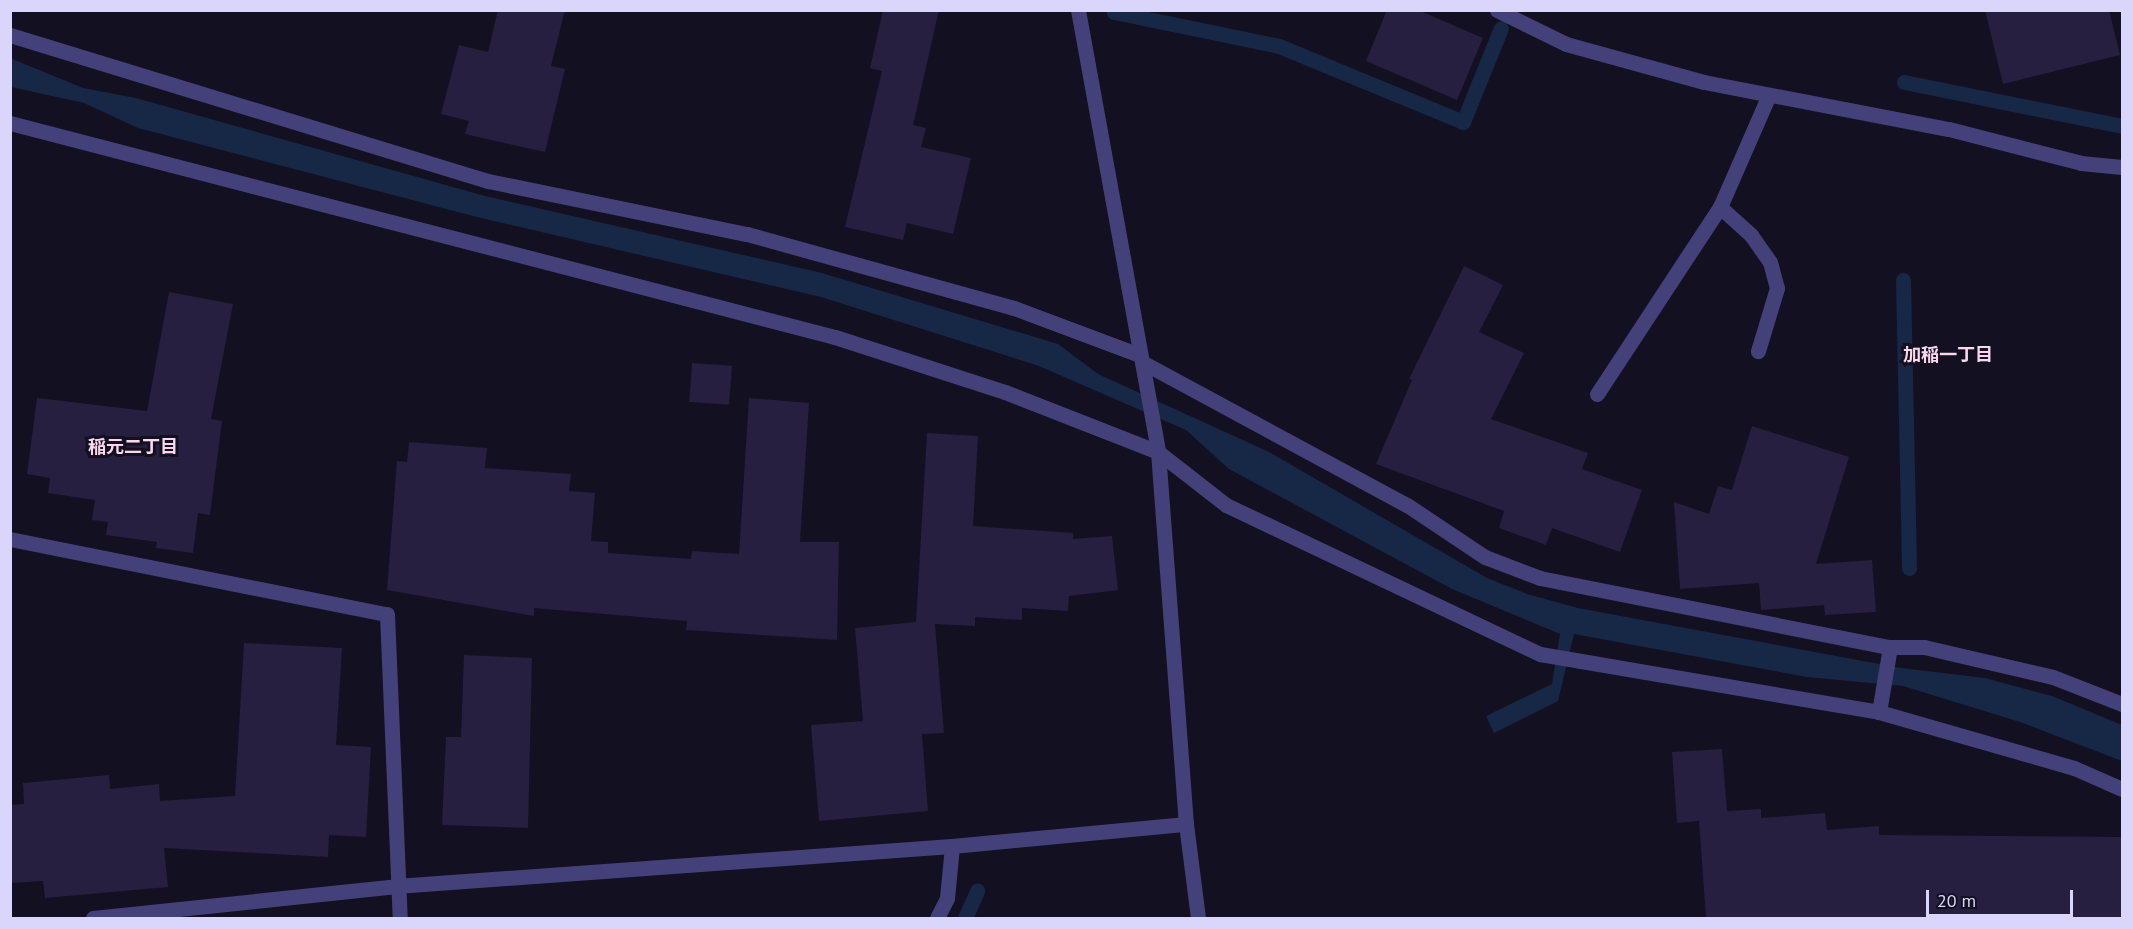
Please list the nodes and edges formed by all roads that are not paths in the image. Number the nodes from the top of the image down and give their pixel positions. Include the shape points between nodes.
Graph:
1 (1078, 10) edge
2 (1497, 10) edge
3 (10, 35) edge
4 (1769, 95) junction
5 (10, 123) edge
6 (2122, 167) edge
7 (1720, 207) junction
8 (1758, 351) dead end
9 (1142, 362) junction
10 (1597, 394) dead end
11 (1157, 447) junction
12 (10, 539) edge
13 (1889, 653) junction
14 (2122, 704) edge
15 (1879, 711) junction
16 (2122, 789) edge
17 (1186, 824) junction
18 (952, 846) junction
19 (396, 886) junction
20 (93, 918) edge
21 (400, 918) edge
22 (938, 918) edge
23 (1198, 918) edge

1 - 9 street
2 - 4 street via 1566,44 1704,82
3 - 9 street via 488,181 747,234 1003,305
4 - 6 street via 1949,129 2081,163
4 - 7 street
5 - 11 street via 835,337
7 - 8 street via 1751,235 1770,262 1777,288
7 - 10 street
9 - 11 street
9 - 13 street via 1407,505 1485,556 1540,578
11 - 15 street via 1226,505 1540,654
11 - 17 street
12 - 19 street via 387,614
13 - 14 street via 1924,647 2053,676
13 - 15 street
15 - 16 street via 2074,768
17 - 18 street
17 - 23 street
18 - 19 street
18 - 22 street via 947,898
19 - 20 street
19 - 21 street

